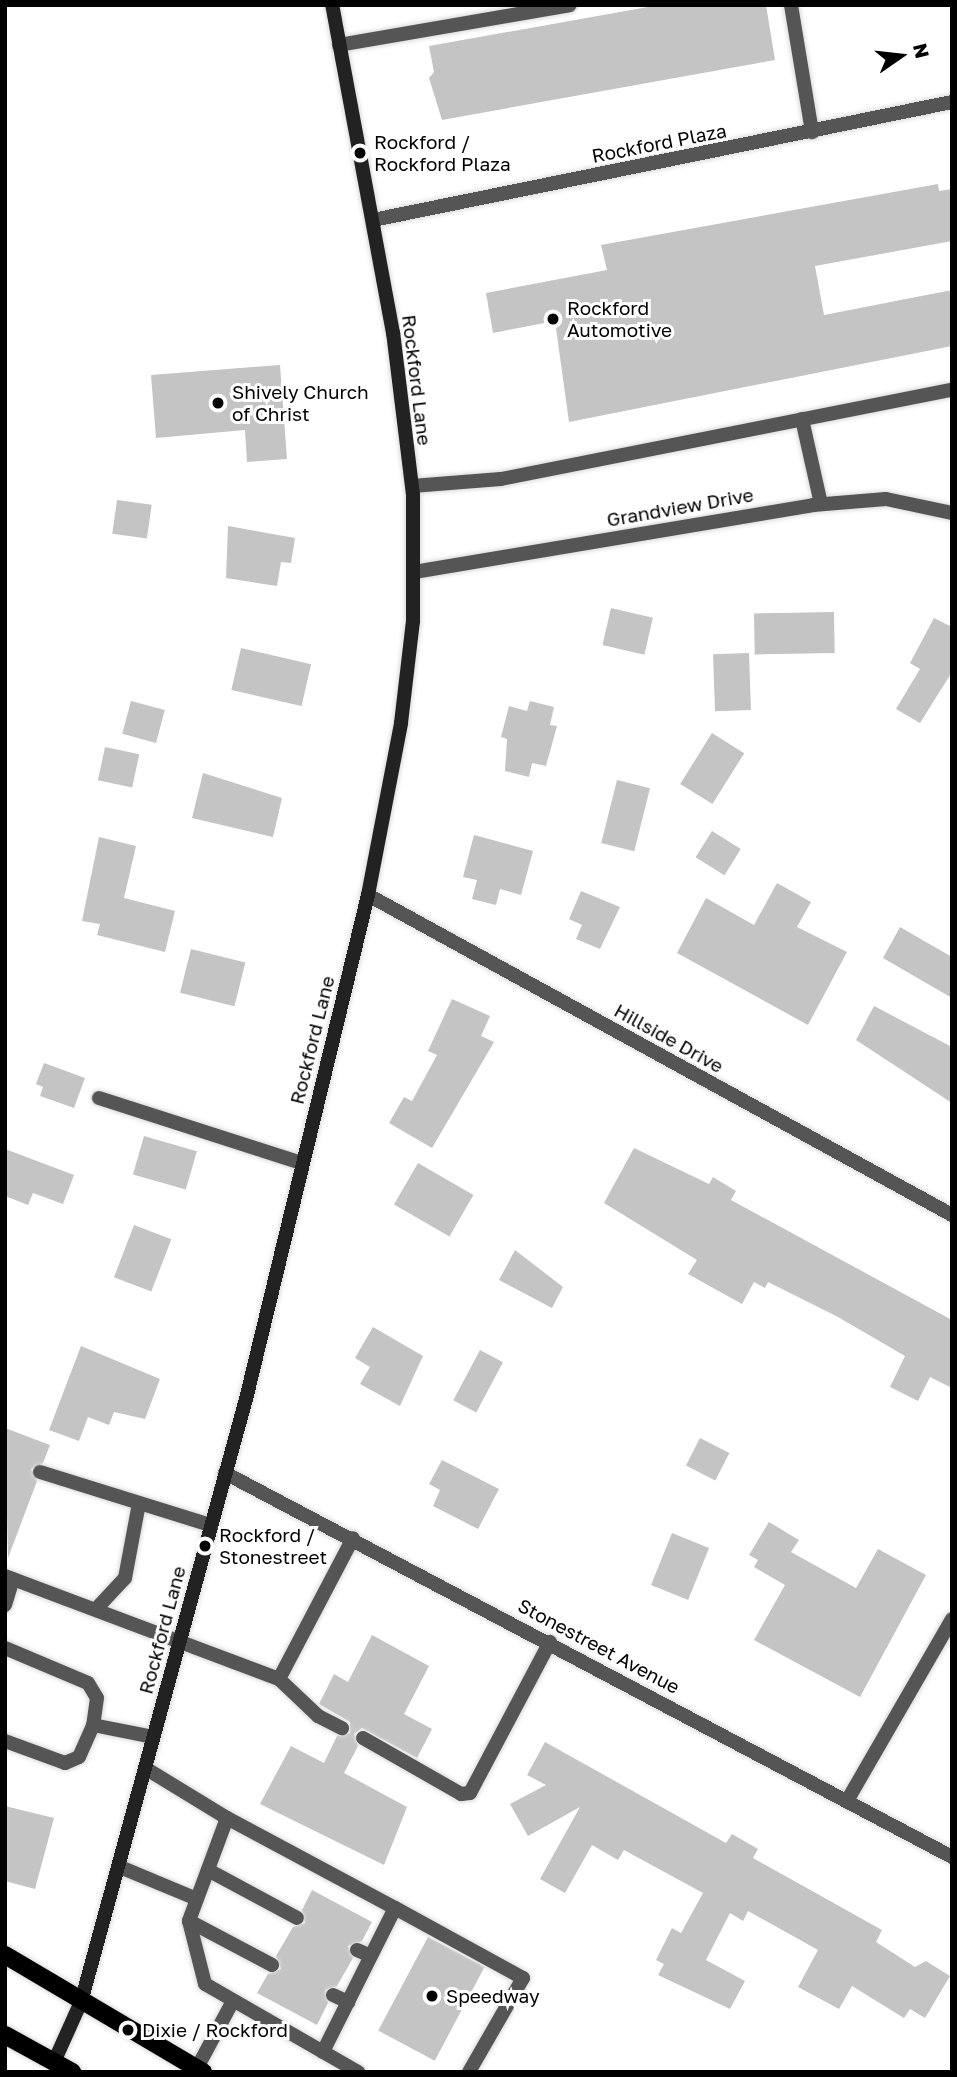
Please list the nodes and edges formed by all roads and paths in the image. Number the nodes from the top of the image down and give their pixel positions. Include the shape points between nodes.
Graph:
1 (332, 5) edge
2 (570, 5) edge
3 (791, 5) edge
4 (340, 45) junction
5 (952, 102) edge
6 (813, 132) junction
7 (373, 220) junction
8 (952, 390) edge
9 (802, 419) junction
10 (412, 486) junction
11 (821, 504) junction
12 (952, 513) edge
13 (414, 572) junction
14 (368, 895) junction
15 (99, 1098) dead end
16 (302, 1163) junction
17 (952, 1215) edge
18 (40, 1472) dead end
19 (225, 1473) junction
20 (139, 1503) junction
21 (211, 1525) junction
22 (353, 1538) junction
23 (9, 1577) edge
24 (5, 1605) edge
25 (97, 1608) junction
26 (952, 1619) edge
27 (179, 1638) junction
28 (551, 1642) junction
29 (5, 1648) edge
30 (279, 1679) junction
31 (93, 1725) junction
32 (342, 1728) dead end
33 (153, 1737) junction
34 (363, 1738) dead end
35 (5, 1741) edge
36 (145, 1768) junction
37 (847, 1801) junction
38 (227, 1818) junction
39 (952, 1857) edge
40 (120, 1867) junction
41 (208, 1870) junction
42 (197, 1899) junction
43 (395, 1908) junction
44 (297, 1918) dead end
45 (189, 1921) junction
46 (5, 1955) edge
47 (272, 1965) dead end
48 (333, 1995) dead end
49 (233, 2001) junction
50 (81, 2002) junction
51 (348, 2002) junction
52 (5, 2035) edge
53 (323, 2052) junction
54 (335, 2066) edge
55 (50, 2067) edge
56 (200, 2070) edge
57 (72, 2072) edge
58 (358, 2072) edge
59 (470, 2072) edge

1 - 4 main road, Rockford Lane
2 - 4 street
3 - 6 street
4 - 7 main road, Rockford Lane
5 - 6 street, Rockford Plaza
6 - 7 street, Rockford Plaza
7 - 10 main road, Rockford Lane
8 - 9 street
9 - 10 street via 501,478
9 - 11 street
10 - 13 main road, Rockford Lane
11 - 12 street, Grandview Drive via 886,499
11 - 13 street, Grandview Drive
13 - 14 main road, Rockford Lane via 401,723
14 - 16 main road, Rockford Lane
14 - 17 street, Hillside Drive
15 - 16 street
16 - 19 main road, Rockford Lane
18 - 20 street
19 - 21 main road, Rockford Lane
19 - 22 street, Stonestreet Avenue
20 - 21 street
20 - 25 street via 125,1578
21 - 27 main road, Rockford Lane
22 - 28 street, Stonestreet Avenue
22 - 30 street
23 - 24 street
23 - 25 street
25 - 27 street
26 - 37 street
27 - 30 street
27 - 33 main road, Rockford Lane
28 - 34 street via 470,1793 461,1794
28 - 37 street, Stonestreet Avenue
29 - 31 street via 88,1683 97,1698
30 - 32 street via 318,1716
31 - 33 street
31 - 35 street via 79,1757 65,1763
33 - 36 main road, Rockford Lane
36 - 38 street
36 - 40 main road, Rockford Lane
37 - 39 street, Stonestreet Avenue
38 - 41 street
38 - 43 street
40 - 42 street
40 - 50 main road, Rockford Lane
41 - 42 street
41 - 44 street
42 - 45 street
43 - 51 street via 364,1953
43 - 59 street via 523,1978
45 - 47 street
45 - 49 street via 205,1984
46 - 50 main road
48 - 51 street
49 - 53 street
49 - 56 street
50 - 55 main road, Rockford Lane
50 - 56 main road
51 - 53 street
52 - 55 main road
53 - 54 street
54 - 58 street
55 - 57 main road

